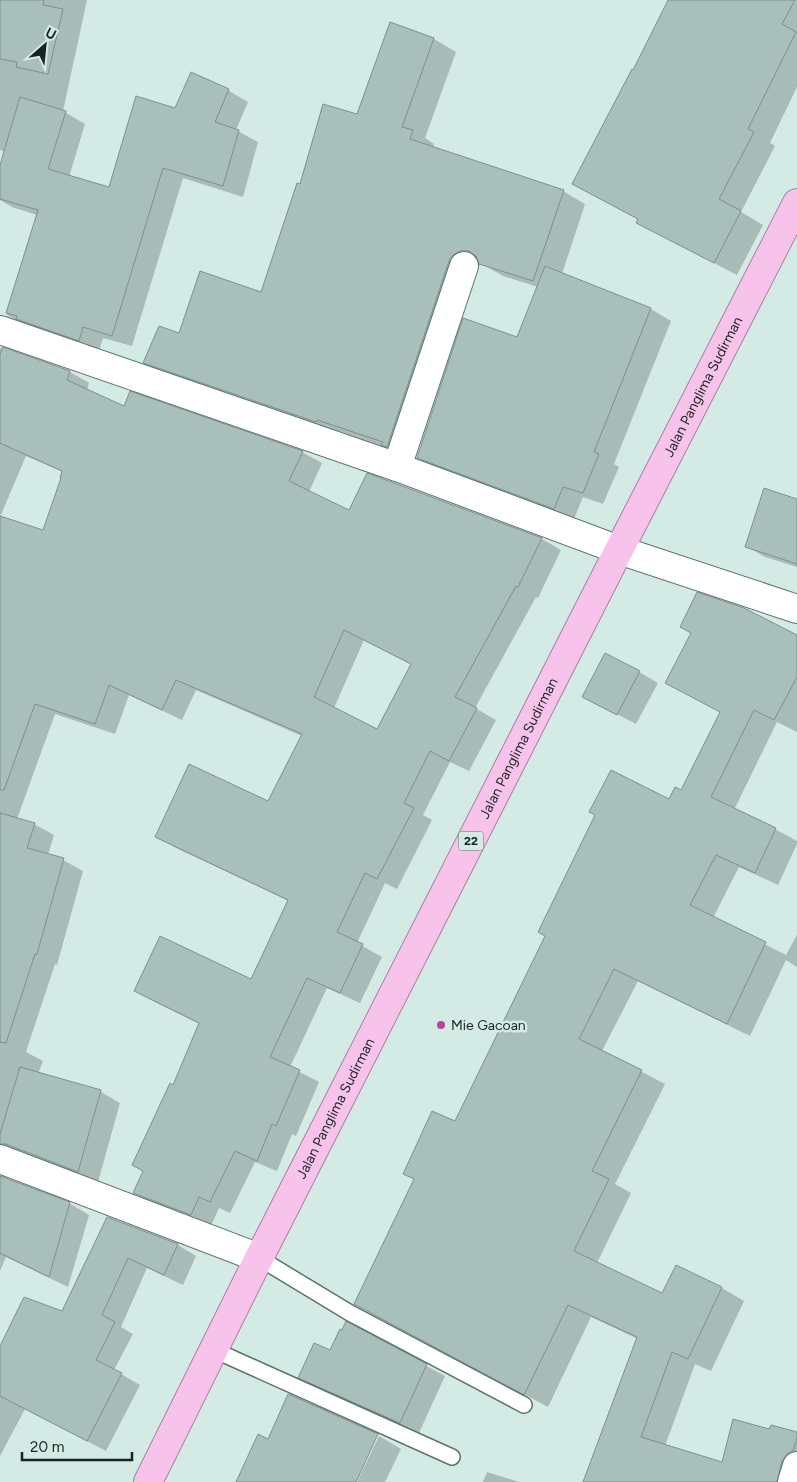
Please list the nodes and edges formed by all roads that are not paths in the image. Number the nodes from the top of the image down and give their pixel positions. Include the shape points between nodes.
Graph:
1 (797, 203) edge
2 (464, 266) dead end
3 (0, 330) edge
4 (396, 467) junction
5 (619, 550) junction
6 (797, 609) edge
7 (0, 1159) edge
8 (259, 1258) junction
9 (214, 1350) junction
10 (524, 1405) dead end
11 (452, 1457) dead end
12 (797, 1466) edge
13 (148, 1482) edge
14 (792, 1482) edge

1 - 5 highway, Jalan Panglima Sudirman / 22
2 - 4 street
3 - 4 street
4 - 5 street
5 - 6 street
5 - 8 highway, Jalan Panglima Sudirman / 22
7 - 8 street
8 - 9 highway, Jalan Panglima Sudirman / 22
8 - 10 lane via 350,1313
9 - 11 lane
9 - 13 highway, Jalan Panglima Sudirman / 22
12 - 14 street

